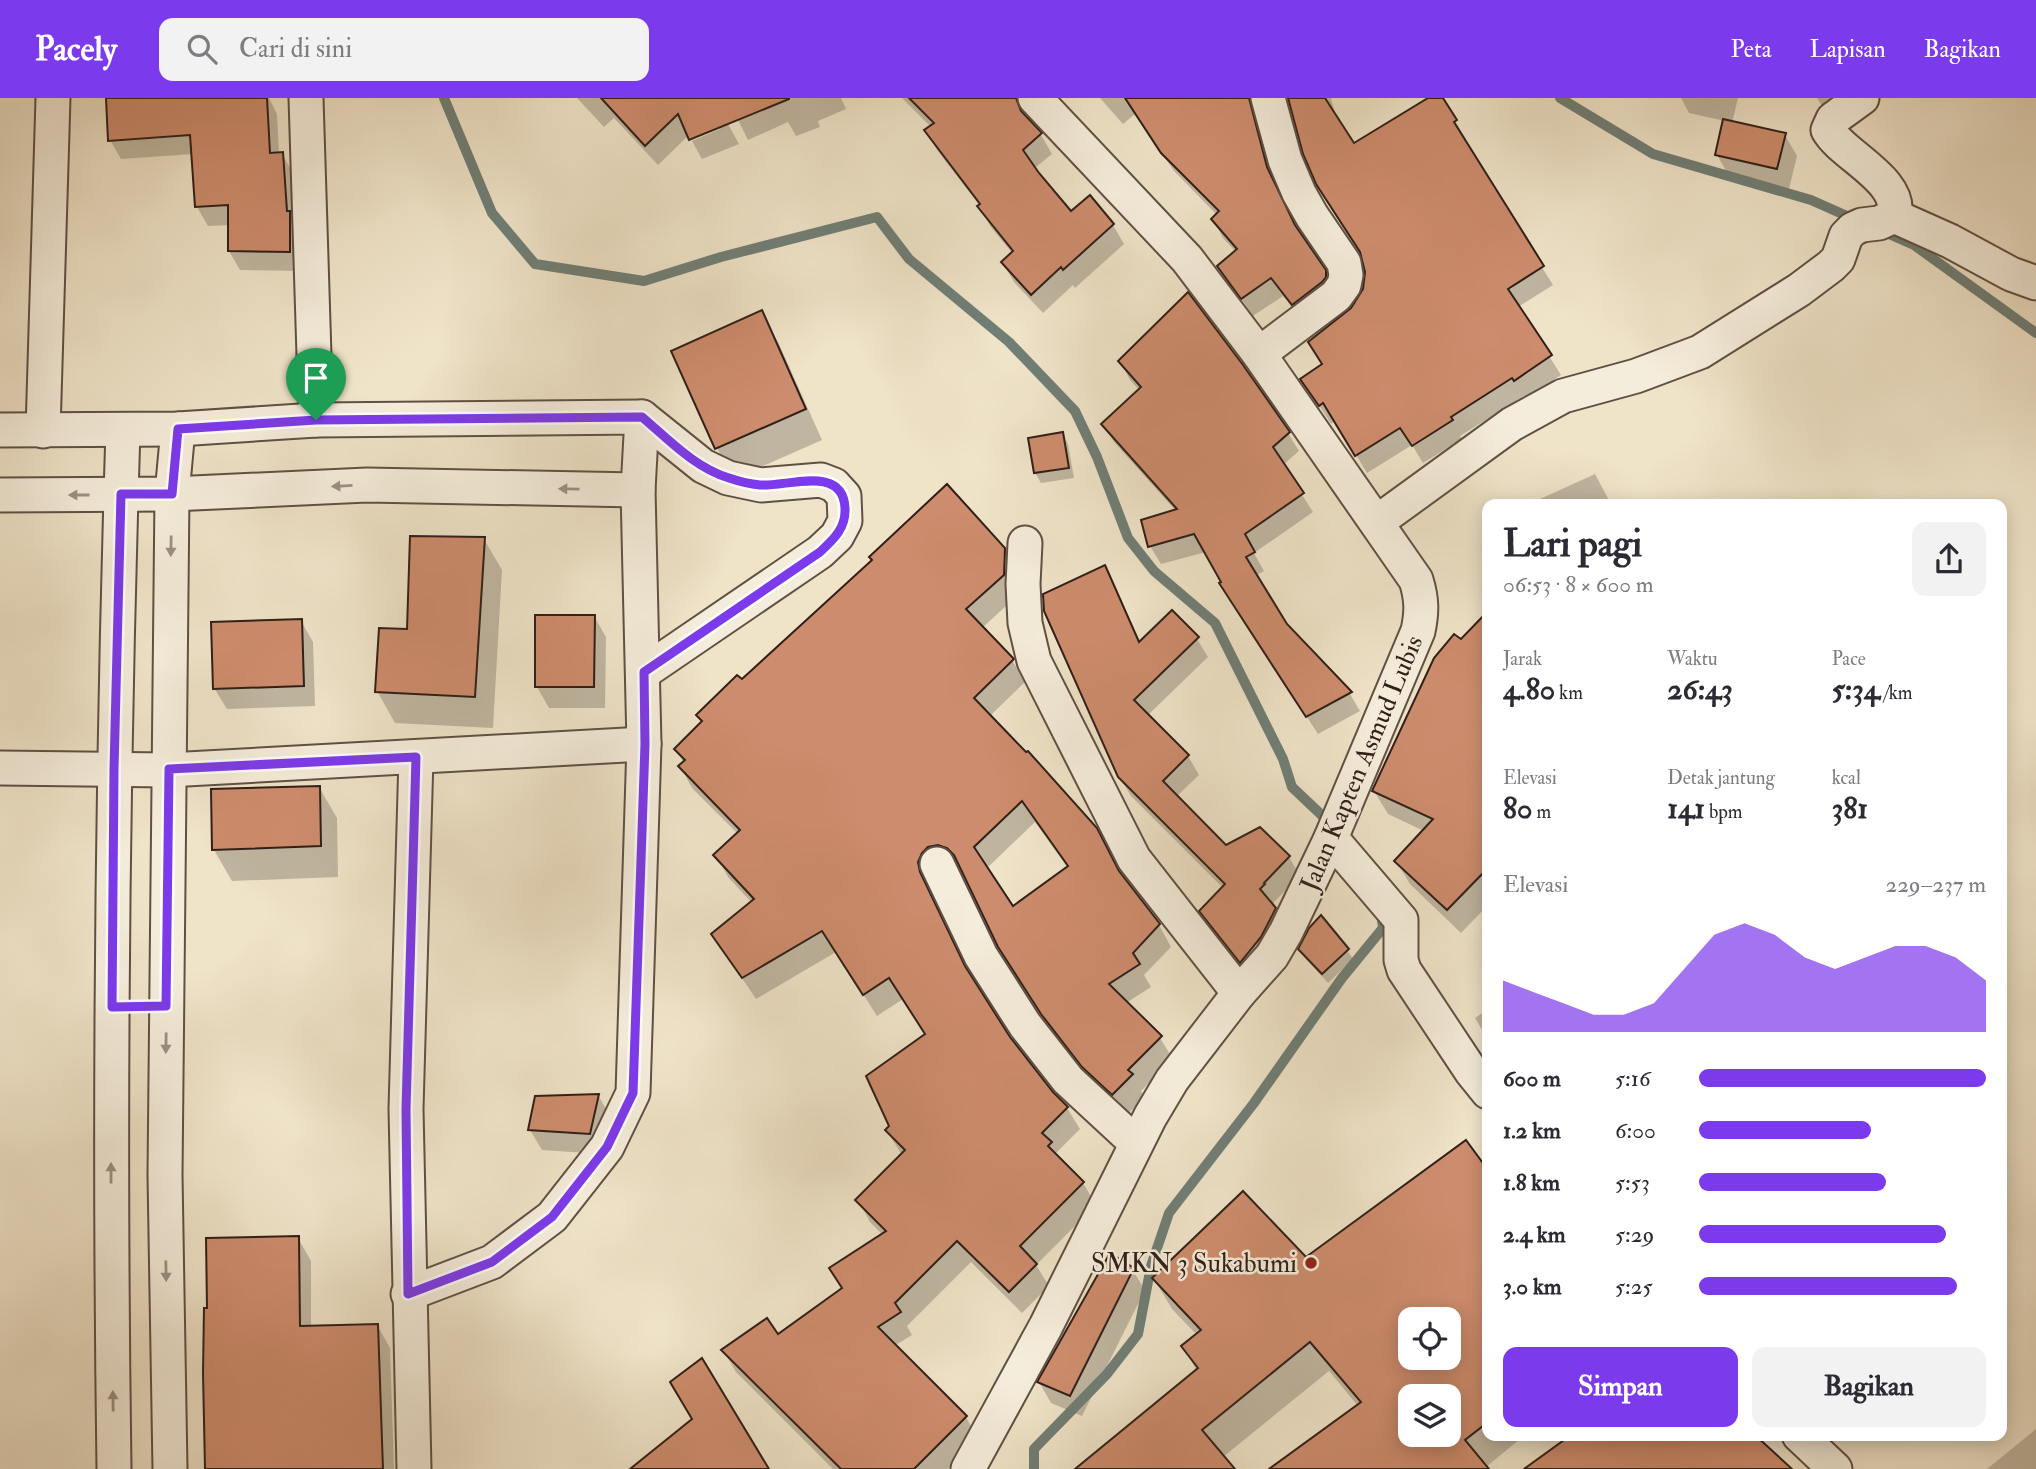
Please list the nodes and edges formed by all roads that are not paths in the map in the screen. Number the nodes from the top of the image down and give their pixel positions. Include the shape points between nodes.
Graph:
1 (53, 98) edge
2 (306, 98) edge
3 (1035, 98) edge
4 (1268, 98) edge
5 (1862, 98) edge
6 (1894, 216) junction
7 (2036, 283) edge
8 (1259, 354) junction
9 (642, 417) junction
10 (316, 420) junction
11 (178, 429) junction
12 (0, 430) edge
13 (123, 430) junction
14 (43, 431) junction
15 (638, 491) junction
16 (121, 494) junction
17 (172, 494) junction
18 (0, 495) edge
19 (1377, 522) junction
20 (1025, 543) dead end
21 (644, 672) junction
22 (645, 744) junction
23 (416, 757) junction
24 (0, 768) edge
25 (114, 769) junction
26 (169, 769) junction
27 (1331, 838) junction
28 (937, 864) dead end
29 (1239, 993) junction
30 (166, 1006) junction
31 (112, 1007) junction
32 (1482, 1085) edge
33 (1136, 1143) junction
34 (408, 1294) junction
35 (1806, 1441) edge
36 (114, 1469) edge
37 (170, 1469) edge
38 (414, 1469) edge
39 (968, 1469) edge
40 (1835, 1469) edge

1 - 14 street
2 - 10 street
3 - 8 street, Jalan Kapten Asmud Lubis via 1187,259
4 - 8 street via 1299,193 1344,263 1346,275 1336,296
5 - 6 street via 1833,119 1828,130 1892,195 1897,207
6 - 7 street
6 - 19 street via 1853,229 1831,266 1700,352 1563,396 1512,425
8 - 19 street, Jalan Kapten Asmud Lubis
9 - 10 street
9 - 15 street
9 - 21 street via 702,466 728,478 761,485 821,480 844,496 845,509 837,536 820,552
10 - 11 street
11 - 13 street
11 - 17 street
12 - 14 street
13 - 14 street
13 - 16 street
15 -> 17 street via 367,485
15 - 21 street
16 - 17 street
16 -> 18 street
16 - 25 street
17 -> 26 street
19 - 27 street, Jalan Kapten Asmud Lubis via 1416,580 1422,611 1418,631
20 - 29 street via 1025,623 1034,661 1135,859
21 - 22 street
22 - 23 street
22 - 34 street via 633,1093 607,1147 552,1217 492,1262
23 - 26 street
23 - 34 street via 406,1109
24 - 25 street
25 - 26 street
25 - 31 street
26 - 30 street
27 - 29 street, Jalan Kapten Asmud Lubis via 1272,956
27 - 32 street via 1401,920 1404,970
28 - 33 street via 981,956 1025,1025 1068,1080
29 - 33 street, Jalan Kapten Asmud Lubis via 1172,1080
30 - 31 street
30 -> 37 street
36 -> 31 street
33 - 39 street, Jalan Kapten Asmud Lubis via 1046,1326
34 - 38 street
35 - 40 street

